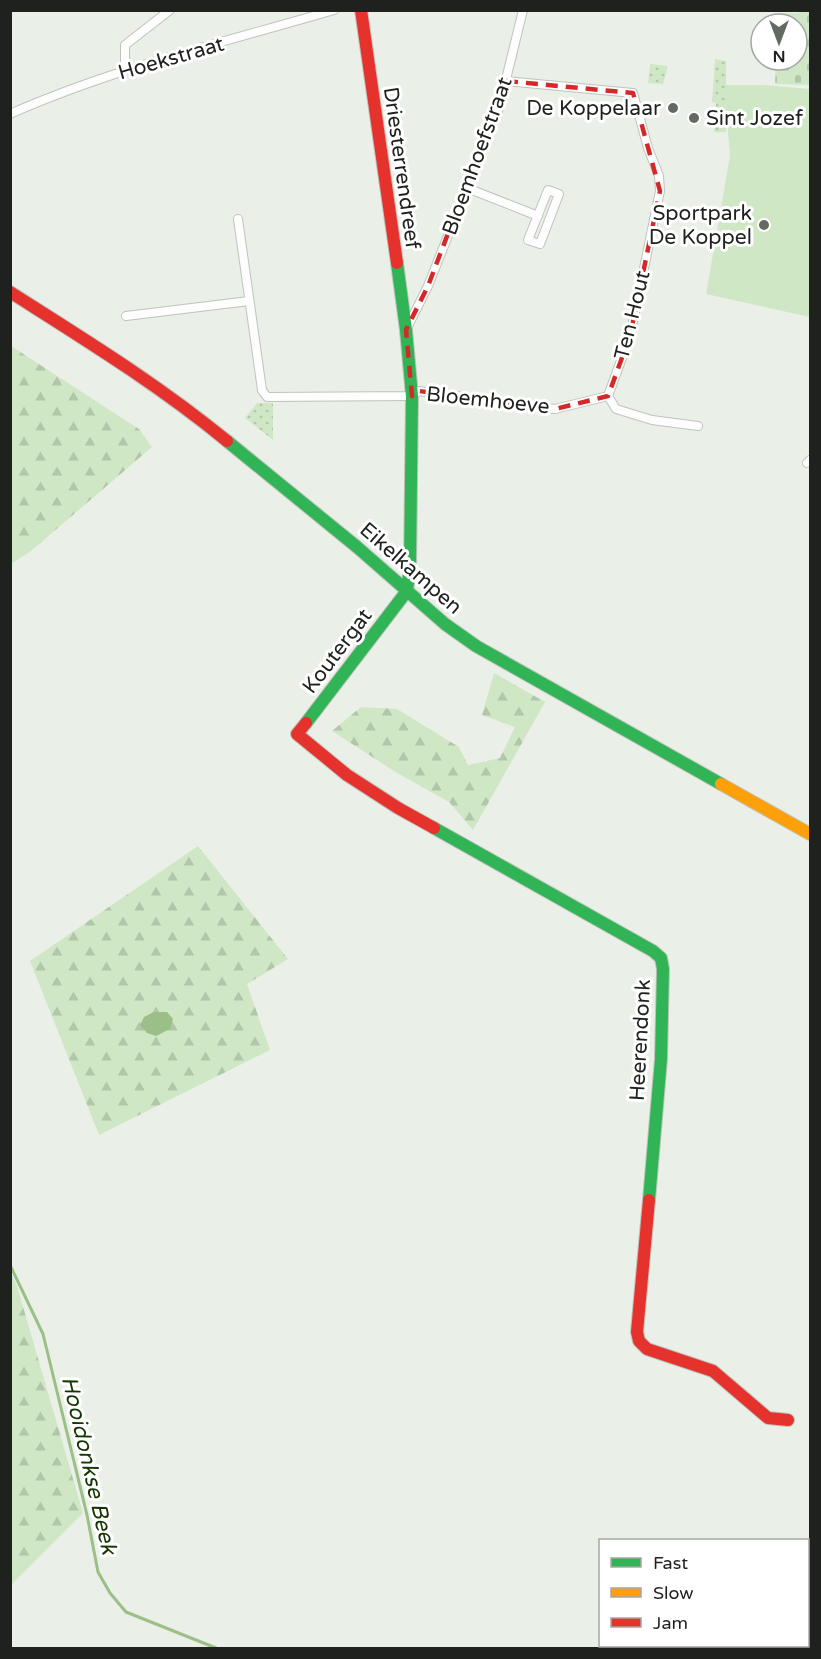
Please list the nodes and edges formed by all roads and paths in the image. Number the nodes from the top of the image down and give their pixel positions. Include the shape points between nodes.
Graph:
1 (170, 10) edge
2 (334, 10) edge
3 (361, 10) edge
4 (523, 10) edge
5 (125, 71) junction
6 (506, 81) junction
7 (10, 114) edge
8 (467, 188) junction
9 (538, 216) junction
10 (238, 219) dead end
11 (10, 292) edge
12 (249, 301) junction
13 (126, 316) dead end
14 (406, 330) junction
15 (412, 396) junction
16 (608, 396) junction
17 (698, 426) dead end
18 (407, 591) junction
19 (297, 734) joint
20 (810, 834) edge
21 (788, 1420) dead end

1 - 5 street via 125,45
2 - 5 street, Hoekstraat
3 - 14 street, Driesterrendreef
4 - 6 street, Bloemhoefstraat
5 - 7 street, Hoekstraat
6 - 8 street, Bloemhoefstraat
6 - 16 street, Ten Hout via 633,93 659,176 660,191 630,336
8 - 9 street
8 - 14 street, Bloemhoefstraat
9 - 9 street via 548,190 559,194 540,244 528,240
10 - 12 street
11 - 18 street, Eikelkampen via 201,419
12 - 13 street
12 - 15 street, Bloemhoeve via 262,390 267,397
14 - 15 street, Driesterrendreef
15 - 16 street, Bloemhoeve via 419,391 555,409
15 - 18 street, Driesterrendreef
16 - 17 street via 616,409 652,420
18 - 19 street, Koutergat
18 - 20 street, Eikelkampen via 476,646
19 - 21 street, Heerendonk via 352,779 398,808 661,958 661,1059 638,1339 650,1351 713,1371 768,1418

